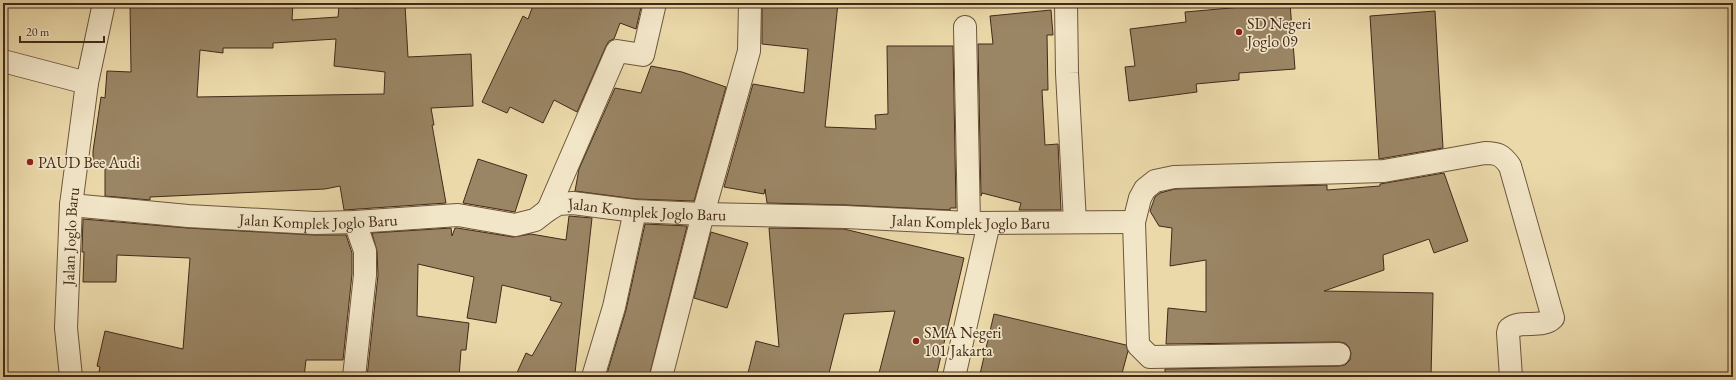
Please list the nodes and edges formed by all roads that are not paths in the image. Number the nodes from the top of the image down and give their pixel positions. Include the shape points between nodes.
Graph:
1 (104, 3) edge
2 (655, 3) edge
3 (750, 3) edge
4 (1066, 3) edge
5 (965, 27) dead end
6 (3, 61) edge
7 (87, 82) junction
8 (71, 205) junction
9 (548, 210) junction
10 (635, 211) junction
11 (703, 214) junction
12 (355, 222) junction
13 (1075, 222) junction
14 (1134, 222) junction
15 (979, 223) junction
16 (1339, 354) dead end
17 (71, 377) edge
18 (354, 377) edge
19 (593, 377) edge
20 (661, 377) edge
21 (954, 377) edge
22 (1511, 377) edge

1 - 7 street, Jalan Joglo Baru
2 - 9 street via 643,55 617,51
3 - 11 street via 749,51
4 - 13 street
5 - 15 street
6 - 7 street
7 - 8 street, Jalan Joglo Baru
8 - 12 street, Jalan Komplek Joglo Baru via 196,216
8 - 17 street, Jalan Joglo Baru via 66,328
9 - 10 street, Jalan Komplek Joglo Baru via 558,204 573,203
9 - 12 street, Jalan Komplek Joglo Baru via 535,220 515,225 458,215
10 - 11 street, Jalan Komplek Joglo Baru
10 - 19 street via 614,307
11 - 15 street, Jalan Komplek Joglo Baru
11 - 20 street
12 - 18 street via 365,251 365,275
13 - 14 street, Jalan Komplek Joglo Baru
13 - 15 street, Jalan Komplek Joglo Baru
14 - 16 street via 1138,345 1150,357
14 - 22 street via 1145,189 1155,181 1174,177 1384,171 1485,153 1498,154 1510,166 1553,318 1509,329
15 - 21 street

